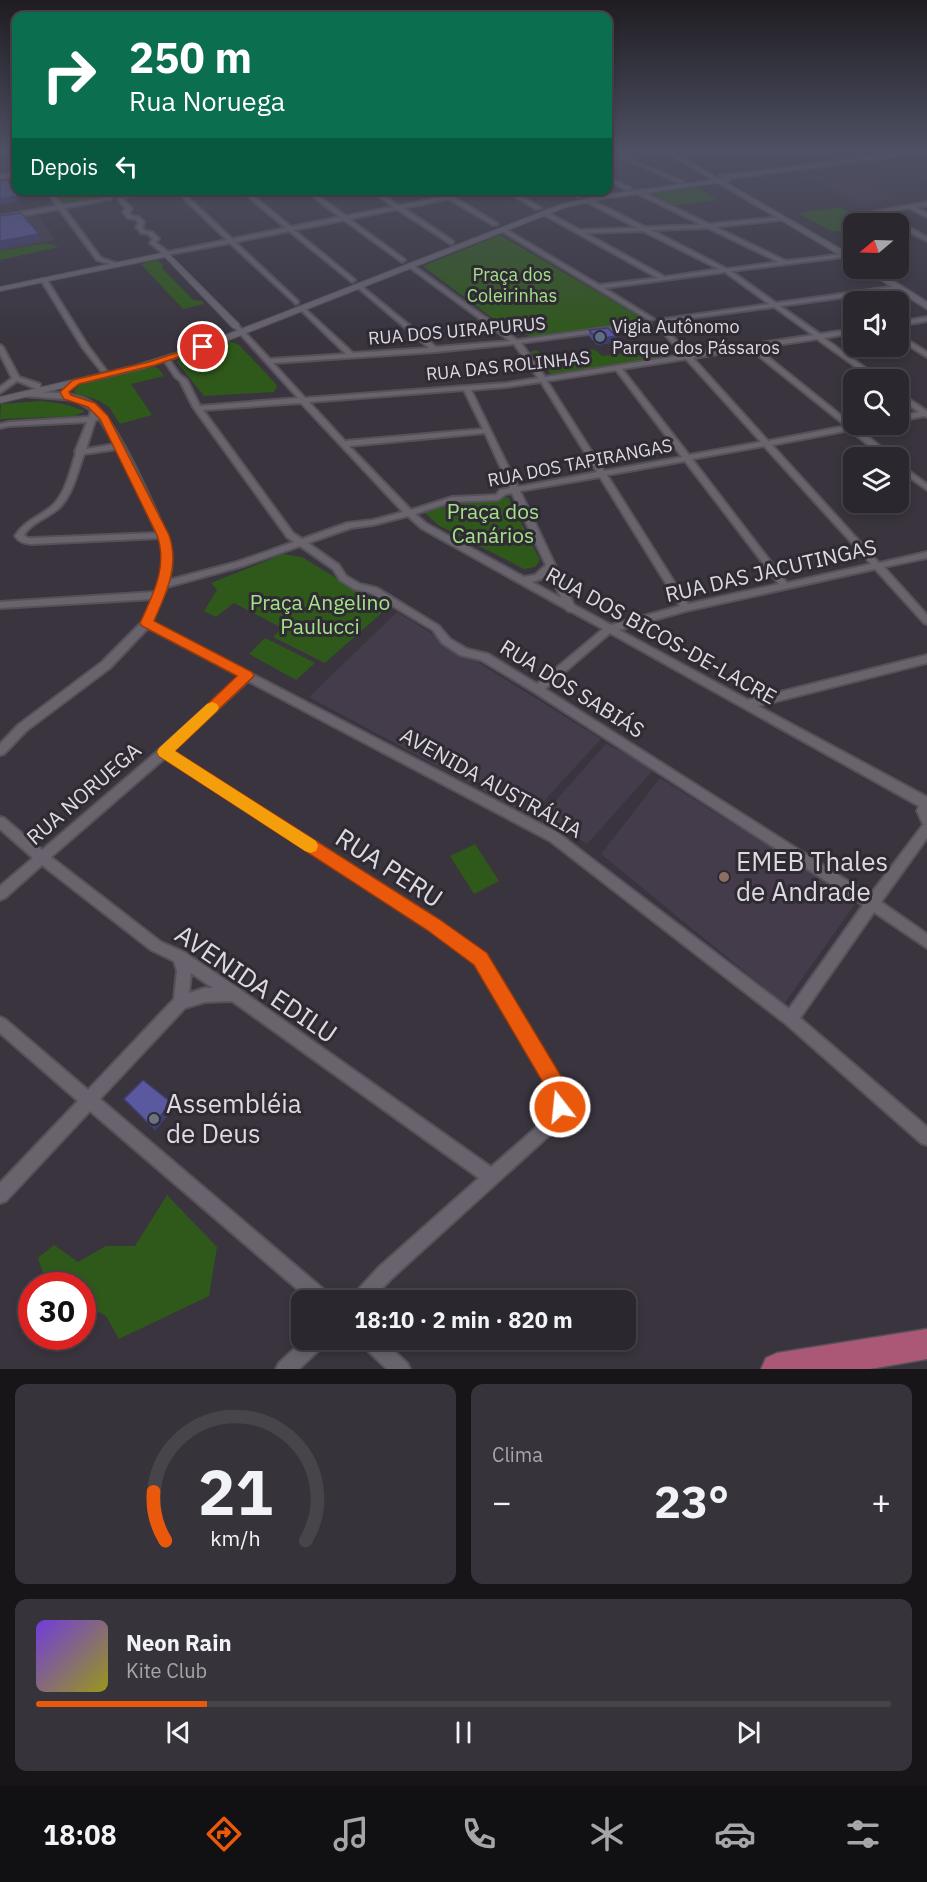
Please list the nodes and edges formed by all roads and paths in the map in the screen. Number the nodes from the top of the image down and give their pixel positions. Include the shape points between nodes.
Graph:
1 (19, 215) edge
2 (67, 215) edge
3 (128, 215) edge
4 (204, 215) edge
5 (273, 215) edge
6 (340, 215) edge
7 (359, 215) edge
8 (409, 215) edge
9 (479, 215) edge
10 (527, 215) edge
11 (533, 215) edge
12 (548, 215) edge
13 (616, 215) edge
14 (685, 215) edge
15 (776, 215) edge
16 (787, 215) edge
17 (882, 215) edge
18 (0, 218) edge
19 (344, 218) junction
20 (780, 218) junction
21 (495, 224) junction
22 (708, 226) junction
23 (641, 228) junction
24 (291, 229) junction
25 (503, 230) junction
26 (578, 232) junction
27 (927, 239) edge
28 (232, 241) junction
29 (451, 242) junction
30 (843, 248) edge
31 (167, 254) junction
32 (843, 255) joint
33 (99, 259) junction
34 (402, 260) junction
35 (786, 263) junction
36 (113, 264) junction
37 (411, 266) junction
38 (91, 270) junction
39 (727, 271) junction
40 (665, 279) junction
41 (884, 279) edge
42 (897, 279) edge
43 (44, 280) junction
44 (352, 280) junction
45 (359, 286) junction
46 (599, 287) junction
47 (898, 288) junction
48 (0, 289) edge
49 (927, 297) edge
50 (296, 302) junction
51 (777, 305) junction
52 (927, 306) edge
53 (303, 309) junction
54 (927, 319) edge
55 (650, 321) junction
56 (909, 322) edge
57 (662, 323) junction
58 (239, 329) junction
59 (843, 333) edge
60 (819, 336) junction
61 (516, 342) junction
62 (909, 343) edge
63 (200, 344) junction
64 (0, 347) edge
65 (753, 347) junction
66 (435, 350) junction
67 (351, 355) junction
68 (927, 355) edge
69 (690, 357) junction
70 (166, 359) junction
71 (268, 361) junction
72 (618, 368) junction
73 (864, 369) edge
74 (103, 370) junction
75 (16, 378) junction
76 (543, 380) junction
77 (76, 382) junction
78 (37, 386) junction
79 (467, 388) junction
80 (0, 392) edge
81 (28, 394) junction
82 (70, 398) junction
83 (0, 400) edge
84 (302, 400) junction
85 (909, 402) edge
86 (199, 408) junction
87 (95, 410) junction
88 (926, 414) edge
89 (909, 417) edge
90 (105, 418) junction
91 (90, 419) junction
92 (843, 419) edge
93 (1, 426) edge
94 (843, 430) edge
95 (486, 431) junction
96 (862, 435) edge
97 (343, 444) junction
98 (768, 445) junction
99 (119, 446) junction
100 (877, 447) edge
101 (79, 452) junction
102 (688, 459) junction
103 (601, 474) junction
104 (909, 474) edge
105 (927, 488) edge
106 (516, 490) junction
107 (408, 512) junction
108 (163, 535) junction
109 (301, 542) junction
110 (927, 555) edge
111 (551, 566) junction
112 (876, 566) junction
113 (522, 581) junction
114 (785, 586) junction
115 (161, 590) junction
116 (0, 604) edge
117 (686, 608) junction
118 (571, 609) junction
119 (927, 621) edge
120 (147, 623) junction
121 (609, 629) junction
122 (927, 659) edge
123 (247, 676) junction
124 (538, 689) junction
125 (749, 704) junction
126 (0, 751) edge
127 (164, 752) junction
128 (926, 803) edge
129 (927, 820) edge
130 (0, 822) edge
131 (927, 830) edge
132 (41, 857) junction
133 (0, 894) edge
134 (872, 903) junction
135 (927, 942) edge
136 (179, 957) junction
137 (234, 994) junction
138 (182, 1002) junction
139 (791, 1019) junction
140 (0, 1024) edge
141 (89, 1100) junction
142 (927, 1137) edge
143 (492, 1177) junction
144 (0, 1195) edge
145 (311, 1290) edge
146 (369, 1290) edge
147 (927, 1344) edge
148 (306, 1350) edge
149 (380, 1350) edge
150 (285, 1369) edge
151 (401, 1369) edge
152 (777, 1369) edge

1 - 18 street
2 - 33 street
3 - 31 street via 142,223 139,227 143,232 150,233 156,239 152,242
4 - 28 street
5 - 24 street
6 - 19 street
7 - 19 street
8 - 29 street
9 - 21 street
10 - 21 street
11 - 25 street
12 - 26 street
13 - 23 street
14 - 22 street
15 - 20 main road
16 - 30 main road
17 - 27 street
19 - 24 street
19 - 34 street
20 - 22 street
20 - 32 main road
21 - 25 street
21 - 29 street
22 - 23 street
22 - 35 street
23 - 26 street
23 - 39 street
24 - 28 street
24 - 44 street
25 - 37 street
25 - 46 street
26 - 40 street
28 - 31 street
28 - 50 street
29 - 34 street
31 - 36 street
31 - 58 street, RUA DOS BICOS-DE-LACRE
32 - 35 street
33 - 36 street
33 - 38 street
34 - 44 street
35 - 39 street
36 - 38 street
37 - 45 street
37 - 61 street
38 - 43 street
39 - 40 street
39 - 51 street
40 - 46 street
41 - 47 main road
42 - 49 main road
43 - 48 street
43 - 74 street
44 - 50 street
45 - 53 street
45 - 66 street
46 - 55 street
47 - 51 street
47 - 52 main road
50 - 58 street
51 - 57 street
51 - 60 street
53 - 58 street
53 - 67 street
54 - 56 street
55 - 57 street
55 - 61 street, RUA DOS UIRAPURUS
57 - 69 street
58 - 63 street
58 - 71 street, RUA DOS BICOS-DE-LACRE
59 - 60 street, RUA DAS ROLINHAS
60 - 65 street, RUA DAS ROLINHAS
60 - 73 street
61 - 66 street, RUA DOS UIRAPURUS
61 - 76 street
62 - 68 street
63 - 70 street
63 - 74 street
64 - 75 street
65 - 69 street, RUA DAS ROLINHAS
65 - 92 street
66 - 67 street, RUA DOS UIRAPURUS
67 - 71 street, RUA DOS UIRAPURUS
69 - 72 street, RUA DAS ROLINHAS
69 - 98 street
70 - 77 street
70 - 86 street, RUA DOS SABIÁS
71 - 84 street, RUA DOS BICOS-DE-LACRE
72 - 76 street, RUA DAS ROLINHAS
72 - 102 street
74 - 78 street
75 - 78 street
75 - 80 street
76 - 79 street, RUA DAS ROLINHAS
76 - 103 street
77 - 81 street
77 - 82 street via 65,390
78 - 80 street
79 - 84 street, RUA DAS ROLINHAS
79 - 95 street
81 - 82 street
81 - 83 street
82 - 87 street
84 - 86 street, RUA DAS ROLINHAS
84 - 97 street, RUA DOS BICOS-DE-LACRE
85 - 88 street
86 - 109 street, RUA DOS SABIÁS via 280,524
87 - 90 street
87 - 91 street
88 - 89 street
90 - 91 street
90 - 99 street
91 - 93 street
91 - 101 street
94 - 98 street, RUA DOS TAPIRANGAS
95 - 97 street
95 - 106 street
96 - 100 street
97 - 107 street, RUA DOS BICOS-DE-LACRE
98 - 102 street, RUA DOS TAPIRANGAS
98 - 112 street
99 - 101 street
99 - 108 street
101 - 108 street via 62,500 24,528 21,539
102 - 103 street, RUA DOS TAPIRANGAS
102 - 114 street
103 - 106 street, RUA DOS TAPIRANGAS
103 - 117 street
104 - 105 street
106 - 107 street, RUA DOS TAPIRANGAS via 498,497 445,501
106 - 111 street
107 - 109 street, RUA DOS TAPIRANGAS via 367,525 350,525
107 - 113 street, RUA DOS BICOS-DE-LACRE via 430,530
108 - 115 street via 168,554
109 - 115 street, RUA DOS TAPIRANGAS
109 - 124 street, RUA DOS SABIÁS via 357,587 374,590 436,628 446,641 464,652 484,657
110 - 112 street, RUA DAS JACUTINGAS
111 - 113 street via 538,577
111 - 118 street
112 - 114 street, RUA DAS JACUTINGAS
112 - 119 street
113 - 118 street, RUA DOS BICOS-DE-LACRE
114 - 117 street, RUA DAS JACUTINGAS
115 - 116 street, RUA DOS TAPIRANGAS
115 - 120 street
117 - 121 street, RUA DAS JACUTINGAS
118 - 121 street, RUA DOS BICOS-DE-LACRE
120 - 123 street, AVENIDA AUSTRÁLIA
120 - 126 street via 106,665 22,728
121 - 124 street, RUA DAS JACUTINGAS
121 - 125 street, RUA DOS BICOS-DE-LACRE
122 - 125 street
123 - 127 street, RUA NORUEGA
123 - 139 street, AVENIDA AUSTRÁLIA via 554,837
124 - 134 street, RUA DOS SABIÁS
125 - 128 street, RUA DOS BICOS-DE-LACRE
127 - 132 street, RUA NORUEGA
127 - 143 street, RUA PERU via 433,924 480,959 561,1099 550,1125
128 - 129 street via 923,811
130 - 132 street, AVENIDA EDILU
131 - 134 street
132 - 133 street, RUA NORUEGA
132 - 136 street, AVENIDA EDILU via 156,946
134 - 135 street, RUA DOS SABIÁS
134 - 139 street
136 - 137 street, AVENIDA EDILU
136 - 138 street via 184,971
137 - 138 street via 205,995
137 - 143 street, AVENIDA EDILU
138 - 141 street
139 - 142 street, AVENIDA AUSTRÁLIA
140 - 141 street
141 - 144 street
141 - 145 street
143 - 146 street
147 - 152 main road
148 - 150 street
149 - 151 street

